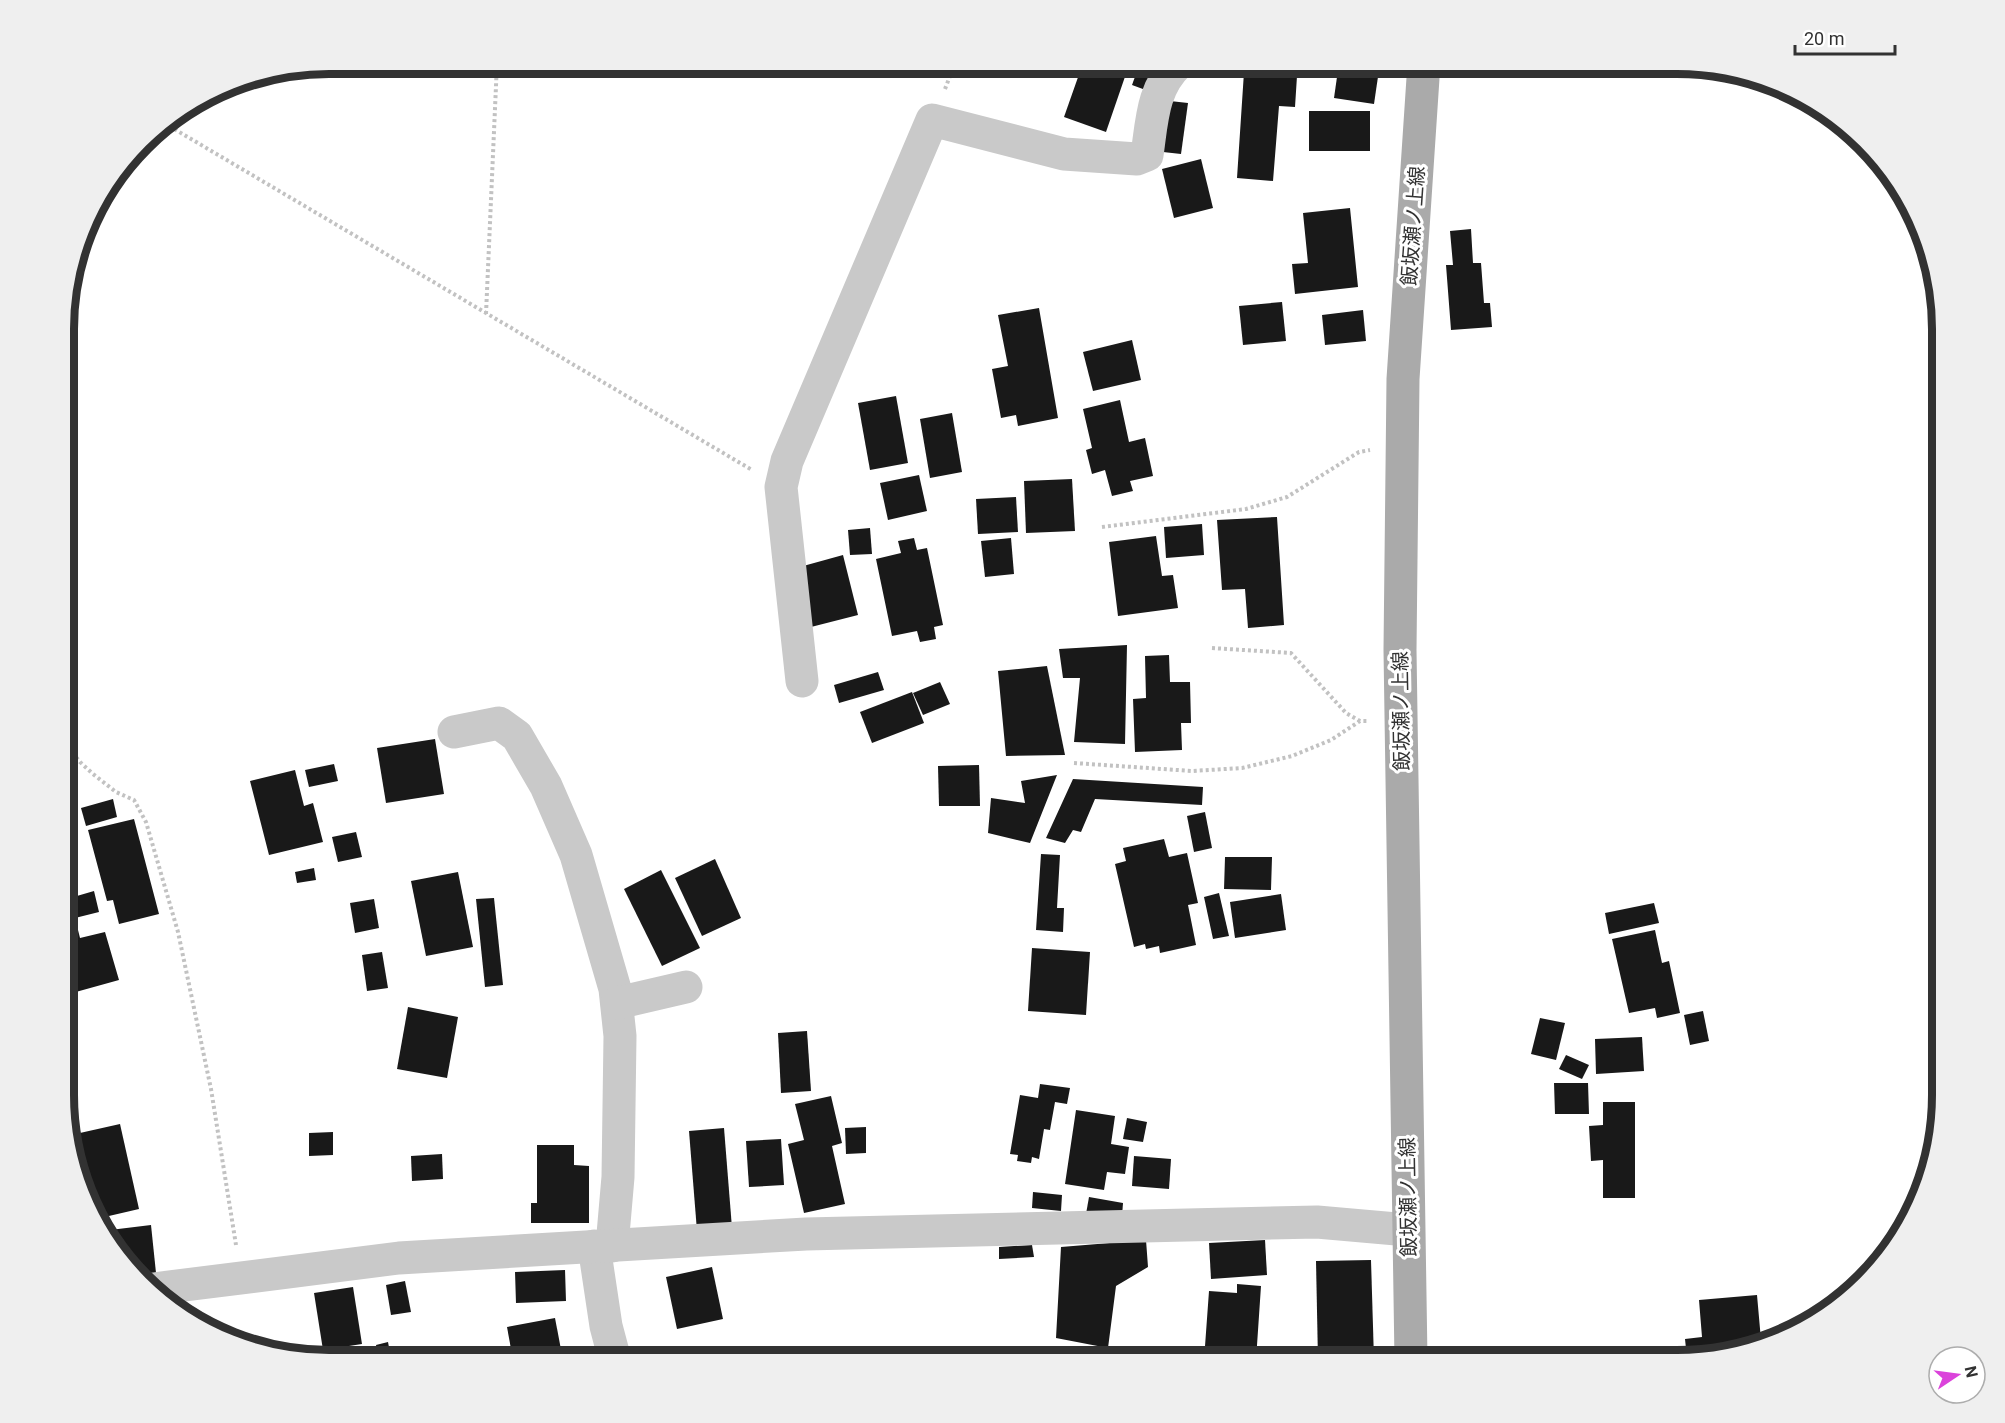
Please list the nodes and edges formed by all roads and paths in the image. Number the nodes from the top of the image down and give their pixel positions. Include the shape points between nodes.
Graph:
1 (497, 74) edge
2 (1170, 74) edge
3 (1423, 74) edge
4 (171, 127) edge
5 (486, 314) junction
6 (1402, 441) junction
7 (781, 487) junction
8 (1102, 527) dead end
9 (1212, 648) dead end
10 (802, 681) dead end
11 (1401, 718) junction
12 (1360, 721) junction
13 (454, 732) dead end
14 (74, 754) edge
15 (1074, 763) dead end
16 (686, 987) dead end
17 (617, 1003) junction
18 (1408, 1230) junction
19 (603, 1246) junction
20 (242, 1278) junction
21 (161, 1287) edge
22 (612, 1350) edge
23 (1411, 1350) edge

1 - 5 path
2 - 7 street via 1160,86 1147,155 1137,159 1064,154 932,120 787,461
3 - 6 main road, 飯坂瀬ノ上線
4 - 5 path
5 - 7 path
6 - 8 path via 1359,452 1287,497 1246,509
6 - 11 main road, 飯坂瀬ノ上線
7 - 10 street
9 - 12 path via 1291,653 1346,713
11 - 12 path
11 - 18 main road, 飯坂瀬ノ上線
12 - 15 path via 1331,740 1292,756 1242,768 1192,771
13 - 17 street via 499,723 517,735 546,786 576,855
14 - 20 path via 116,792 134,800 146,822 181,944 211,1089
16 - 17 street
17 - 19 street via 618,1177
18 - 19 street via 1317,1222 806,1234
18 - 23 main road, 飯坂瀬ノ上線
19 - 20 street via 399,1258
19 - 22 street via 606,1326
20 - 21 street

